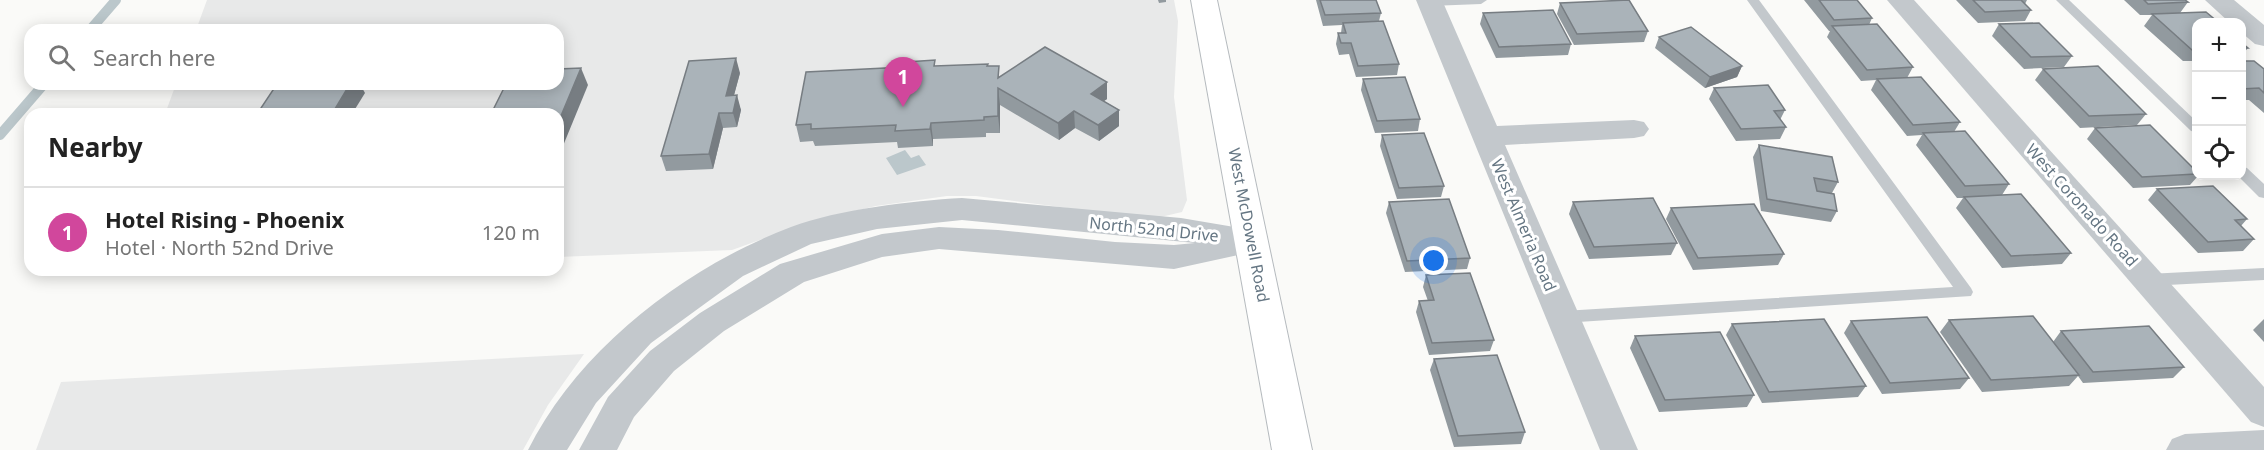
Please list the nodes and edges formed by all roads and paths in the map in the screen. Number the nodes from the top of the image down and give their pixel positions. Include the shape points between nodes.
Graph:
1 (1204, 0) edge
2 (1481, 0) edge
3 (1753, 0) edge
4 (1900, 0) edge
5 (2062, 0) edge
6 (2218, 0) edge
7 (1429, 1) edge
8 (2264, 38) edge
9 (2194, 126) edge
10 (1634, 129) dead end
11 (1486, 136) junction
12 (2246, 176) edge
13 (2264, 193) edge
14 (1252, 241) junction
15 (783, 261) junction
16 (2264, 274) edge
17 (2148, 280) junction
18 (1563, 318) junction
19 (2264, 412) edge
20 (2264, 445) edge
21 (547, 450) edge
22 (598, 450) edge
23 (1292, 450) edge
24 (1619, 450) edge
25 (2185, 450) edge

1 - 14 main road, West McDowell Road
2 - 7 lane
3 - 18 lane via 1965,292
4 - 17 street, West Coronado Road
5 - 9 lane
6 - 8 street
7 - 11 street, West Almeria Road
10 - 11 street
11 - 18 street, West Almeria Road
12 - 13 lane
14 - 15 street, North 52nd Drive via 1174,257 939,238
14 - 23 main road, West McDowell Road
15 - 21 street via 732,268 639,334 583,393
15 - 22 street via 662,361 621,407
16 - 17 lane
17 - 19 street, West Coronado Road
18 - 24 street, West Almeria Road
20 - 25 street

